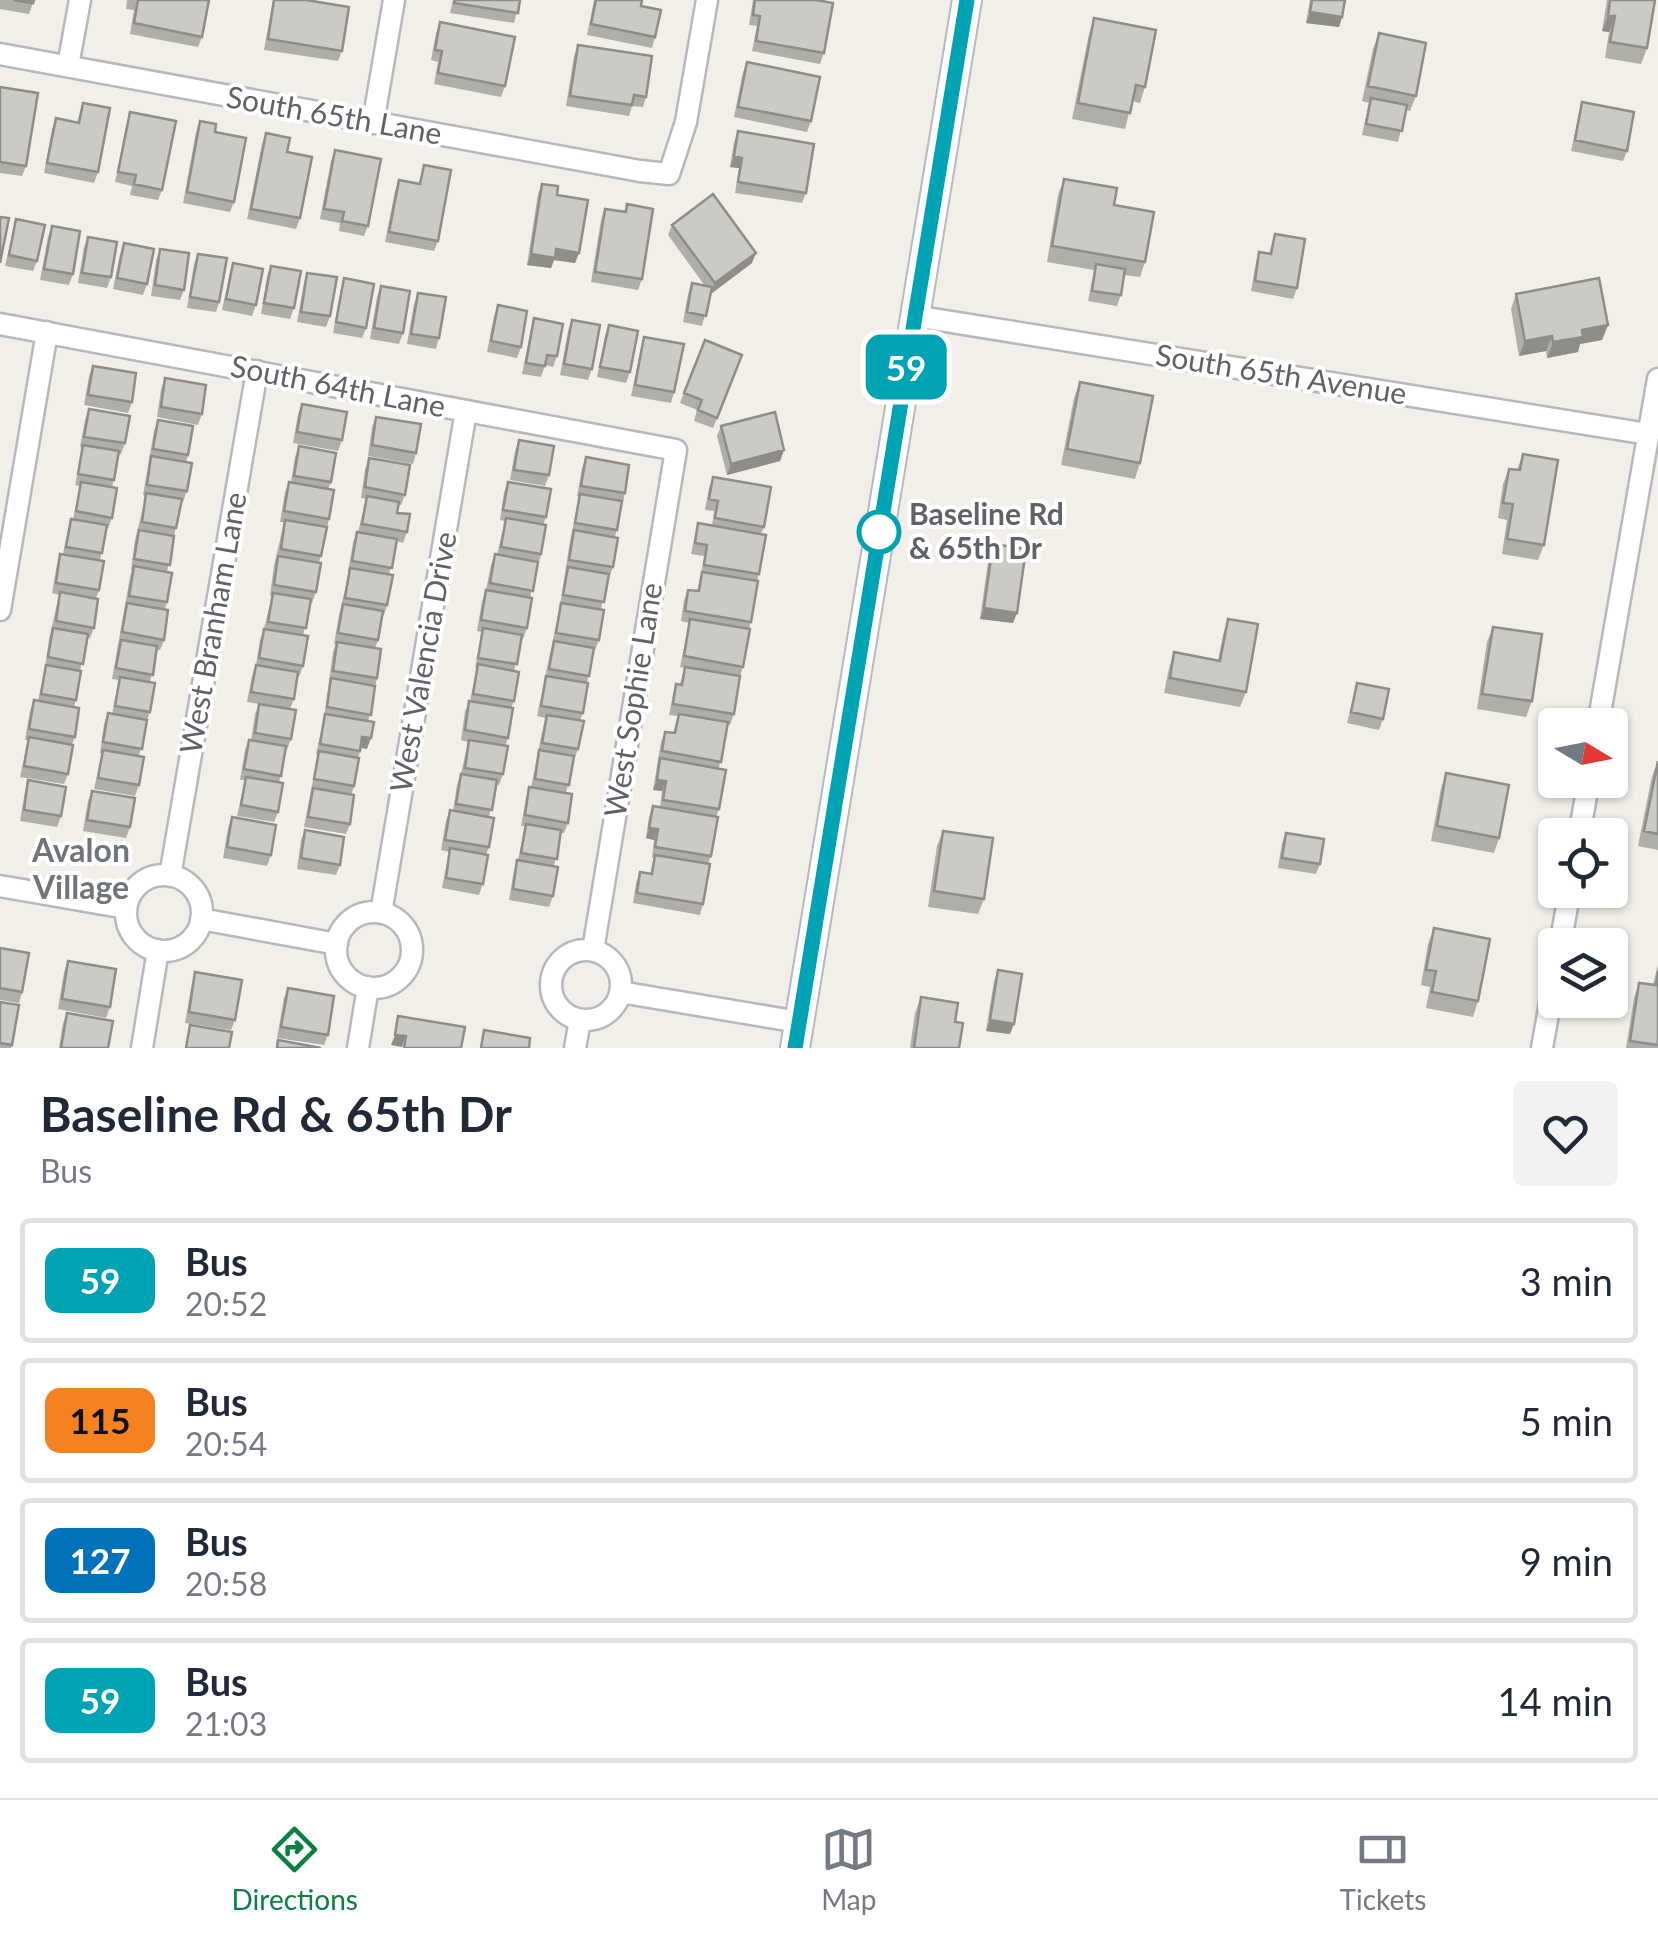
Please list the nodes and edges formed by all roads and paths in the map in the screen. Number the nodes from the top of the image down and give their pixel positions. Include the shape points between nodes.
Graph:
1 (80, 0) edge
2 (394, 0) edge
3 (706, 0) edge
4 (967, 0) edge
5 (0, 54) edge
6 (68, 66) junction
7 (372, 123) junction
8 (914, 316) junction
9 (0, 324) edge
10 (46, 332) junction
11 (257, 371) junction
12 (1658, 379) edge
13 (466, 412) junction
14 (1648, 434) junction
15 (676, 450) joint
16 (0, 610) edge
17 (1601, 708) edge
18 (170, 876) junction
19 (0, 886) edge
20 (126, 908) junction
21 (381, 913) junction
22 (201, 920) junction
23 (337, 944) junction
24 (158, 950) junction
25 (592, 950) junction
26 (368, 988) junction
27 (620, 992) junction
28 (1547, 1018) edge
29 (580, 1020) junction
30 (797, 1035) edge
31 (142, 1048) edge
32 (358, 1048) edge
33 (575, 1048) edge
34 (1542, 1048) edge

1 - 6 street
2 - 7 street
3 - 7 street, South 65th Lane via 686,122 668,174
4 - 8 main road
5 - 6 street, South 65th Lane
6 - 7 street, South 65th Lane
8 - 14 street, South 65th Avenue
8 - 30 main road
9 - 10 street, South 64th Lane
10 - 11 street, South 64th Lane
10 - 16 street
11 - 13 street, South 64th Lane
11 - 18 street, West Branham Lane
12 - 14 street
13 - 15 street, South 64th Lane
13 - 21 street, West Valencia Drive
14 - 17 street
15 - 25 street, West Sophie Lane
18 - 20 street via 146,880
18 - 22 street via 198,896
19 - 20 street
20 - 24 street via 130,930
21 - 23 street via 358,916
21 - 26 street via 394,917 410,937 410,963 393,983
22 - 23 street
22 - 24 street via 180,947
23 - 26 street via 347,977
24 - 31 street
25 - 27 street via 612,960
25 - 29 street via 572,952 552,974 555,1003
26 - 32 street
27 - 29 street via 606,1014
27 - 30 street
28 - 34 street
29 - 33 street

